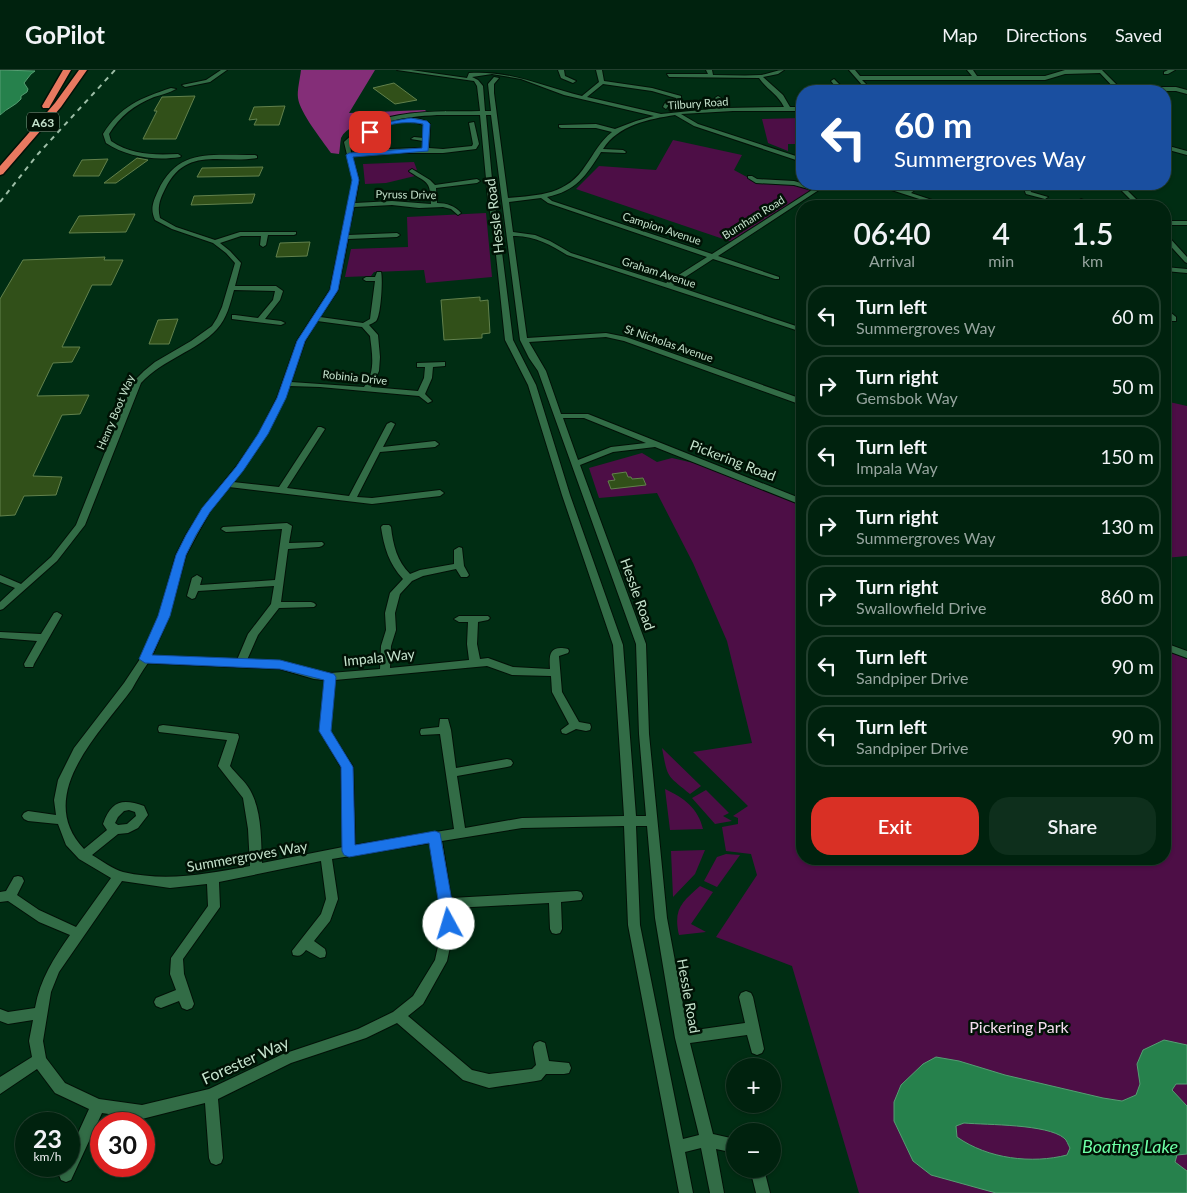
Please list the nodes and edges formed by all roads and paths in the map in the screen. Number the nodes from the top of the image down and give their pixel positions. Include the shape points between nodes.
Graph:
1 (67, 70) edge
2 (77, 70) edge
3 (83, 70) edge
4 (91, 70) edge
5 (224, 70) edge
6 (400, 70) edge
7 (561, 70) edge
8 (599, 70) edge
9 (709, 70) edge
10 (781, 70) edge
11 (852, 70) edge
12 (915, 70) edge
13 (970, 70) edge
14 (1017, 70) edge
15 (1172, 70) edge
16 (1071, 71) edge
17 (1099, 71) edge
18 (1166, 73) dead end
19 (493, 74) edge
20 (474, 76) edge
21 (711, 76) junction
22 (760, 76) junction
23 (668, 77) edge
24 (859, 78) junction
25 (921, 78) junction
26 (976, 78) junction
27 (1024, 78) junction
28 (573, 81) dead end
29 (602, 82) junction
30 (197, 84) junction
31 (185, 85) junction
32 (863, 85) edge
33 (1113, 85) edge
34 (192, 88) junction
35 (660, 89) junction
36 (1171, 89) edge
37 (178, 91) junction
38 (1187, 92) edge
39 (566, 94) junction
40 (557, 97) dead end
41 (584, 98) junction
42 (718, 98) dead end
43 (666, 108) dead end
44 (788, 109) junction
45 (796, 109) edge
46 (724, 111) junction
47 (483, 113) junction
48 (494, 113) junction
49 (676, 113) junction
50 (660, 116) junction
51 (561, 126) dead end
52 (470, 127) dead end
53 (616, 131) junction
54 (364, 136) dead end
55 (414, 139) dead end
56 (427, 140) junction
57 (1171, 148) edge
58 (426, 150) junction
59 (599, 150) junction
60 (11, 151) junction
61 (405, 152) junction
62 (623, 152) dead end
63 (1187, 152) edge
64 (349, 155) junction
65 (255, 157) dead end
66 (796, 158) edge
67 (190, 159) junction
68 (176, 161) junction
69 (405, 161) dead end
70 (2, 168) edge
71 (412, 171) dead end
72 (430, 172) dead end
73 (478, 173) dead end
74 (420, 176) junction
75 (750, 177) dead end
76 (796, 184) edge
77 (433, 187) junction
78 (815, 190) edge
79 (894, 190) edge
80 (911, 190) edge
81 (1027, 190) edge
82 (1124, 190) edge
83 (906, 194) junction
84 (541, 196) junction
85 (1045, 197) dead end
86 (506, 200) junction
87 (800, 200) edge
88 (926, 200) edge
89 (1134, 200) edge
90 (796, 202) edge
91 (352, 204) junction
92 (434, 205) junction
93 (458, 212) dead end
94 (1171, 223) edge
95 (1187, 223) edge
96 (294, 233) dead end
97 (265, 234) junction
98 (510, 234) junction
99 (397, 235) dead end
100 (345, 237) junction
101 (215, 242) junction
102 (1171, 243) edge
103 (263, 245) dead end
104 (712, 255) junction
105 (1187, 261) edge
106 (1171, 270) edge
107 (1187, 271) edge
108 (777, 278) dead end
109 (366, 279) dead end
110 (667, 286) junction
111 (230, 288) junction
112 (235, 317) dead end
113 (1171, 317) edge
114 (315, 319) junction
115 (1173, 319) dead end
116 (260, 320) junction
117 (281, 323) dead end
118 (364, 326) junction
119 (796, 328) edge
120 (524, 340) junction
121 (442, 364) dead end
122 (420, 365) dead end
123 (429, 365) junction
124 (286, 384) junction
125 (365, 390) junction
126 (421, 394) junction
127 (796, 400) edge
128 (428, 401) dead end
129 (558, 416) junction
130 (391, 424) dead end
131 (321, 428) dead end
132 (304, 438) dead end
133 (313, 440) junction
134 (435, 444) dead end
135 (653, 444) junction
136 (378, 450) junction
137 (575, 464) junction
138 (228, 484) junction
139 (281, 491) junction
140 (440, 493) dead end
141 (352, 498) junction
142 (796, 500) edge
143 (386, 528) dead end
144 (226, 529) dead end
145 (319, 544) dead end
146 (284, 546) junction
147 (459, 550) dead end
148 (459, 566) junction
149 (464, 575) dead end
150 (0, 578) edge
151 (409, 579) junction
152 (279, 583) junction
153 (20, 587) junction
154 (194, 587) dead end
155 (276, 605) junction
156 (311, 605) dead end
157 (0, 607) edge
158 (57, 615) dead end
159 (485, 618) dead end
160 (459, 619) dead end
161 (473, 619) junction
162 (0, 634) edge
163 (43, 638) junction
164 (1171, 649) edge
165 (564, 651) dead end
166 (1187, 656) edge
167 (145, 659) junction
168 (241, 662) junction
169 (474, 663) junction
170 (28, 664) dead end
171 (385, 672) junction
172 (556, 673) junction
173 (330, 677) junction
174 (576, 728) dead end
175 (164, 729) dead end
176 (425, 732) dead end
177 (624, 734) junction
178 (644, 734) junction
179 (507, 763) dead end
180 (451, 773) junction
181 (28, 816) dead end
182 (62, 820) junction
183 (630, 821) junction
184 (652, 821) junction
185 (115, 830) dead end
186 (460, 833) junction
187 (435, 836) junction
188 (349, 851) junction
189 (83, 856) junction
190 (326, 856) junction
191 (256, 870) junction
192 (120, 876) junction
193 (213, 878) junction
194 (18, 880) dead end
195 (577, 896) dead end
196 (5, 897) edge
197 (555, 898) junction
198 (447, 903) junction
199 (556, 929) dead end
200 (79, 933) junction
201 (320, 953) dead end
202 (746, 998) dead end
203 (161, 1002) dead end
204 (39, 1013) junction
205 (0, 1015) edge
206 (398, 1016) junction
207 (752, 1028) junction
208 (682, 1038) junction
209 (540, 1047) dead end
210 (757, 1049) dead end
211 (39, 1060) junction
212 (544, 1067) junction
213 (564, 1068) dead end
214 (0, 1087) edge
215 (211, 1095) junction
216 (98, 1106) junction
217 (707, 1140) junction
218 (726, 1144) edge
219 (80, 1145) edge
220 (676, 1147) junction
221 (216, 1158) dead end
222 (760, 1178) edge
223 (686, 1193) edge
224 (717, 1193) edge
225 (764, 1193) edge

1 - 60 highway via 52,97
2 - 60 highway, A63
3 - 70 highway, A63 via 58,105
4 - 70 highway via 66,103
5 - 30 street
6 - 20 street
7 - 28 street via 563,77
8 - 29 street
9 - 21 street
10 - 22 street
11 - 24 street
12 - 25 street
13 - 26 street
14 - 27 street
15 - 18 street
16 - 17 street
16 - 27 street via 1045,78
17 - 33 street
19 - 20 street
19 - 20 street via 490,81
19 - 39 street via 522,78
19 - 48 street, Hessle Road
20 - 47 street, Hessle Road via 480,86
21 - 22 street
21 - 23 street
22 - 44 street via 781,96
23 - 35 street
24 - 25 street
24 - 32 street
25 - 26 street
26 - 27 street
29 - 35 street
29 - 41 street
30 - 31 street
30 - 34 street
31 - 34 street
31 - 37 street
34 - 37 street
35 - 43 street via 679,97
36 - 38 street
37 - 68 street via 142,99 119,114 106,134 114,147 138,155
39 - 40 street
39 - 41 street
41 - 50 street
42 - 46 street
44 - 45 street, Tilbury Road
44 - 46 street, Tilbury Road
46 - 49 street, Tilbury Road
47 - 48 street
47 - 64 street via 417,116 376,122 355,133 347,142
47 - 177 street, Hessle Road via 509,340 532,385 566,496 618,645
48 - 86 street, Hessle Road
49 - 50 street, Tilbury Road
49 - 66 street via 696,125
50 - 53 street, Tilbury Road
51 - 53 street via 596,126
52 - 58 street via 476,144 474,148
53 - 59 street, Tilbury Road
54 - 56 street via 390,123 419,120 427,124
55 - 56 street
56 - 58 street
57 - 63 street
58 - 61 street
59 - 62 street
59 - 84 street, Tilbury Road via 575,183
60 - 70 highway, A63
61 - 64 street
61 - 69 street
64 - 91 street, Summergroves Way via 356,180
65 - 67 street
67 - 68 street
67 - 68 street
68 - 101 street, Henry Boot Way via 154,208 157,218 174,228
71 - 74 street
72 - 74 street
73 - 77 street via 478,183
74 - 77 street
75 - 76 street via 756,181
77 - 92 street
78 - 87 street, Burnham Road
79 - 83 street
80 - 83 street
81 - 85 street
82 - 89 street
83 - 88 street
84 - 86 street, Tilbury Road
84 - 104 street, Campion Avenue via 550,202
86 - 98 street, Hessle Road
90 - 104 street, Burnham Road
91 - 92 street, Pyruss Drive
91 - 100 street, Summergroves Way
92 - 93 street, Pyruss Drive
94 - 95 street
96 - 97 street
97 - 101 street via 240,234
97 - 103 street
98 - 110 street, Graham Avenue via 533,237 569,254
98 - 120 street, Hessle Road
99 - 100 street
100 - 114 street, Summergroves Way via 334,290
101 - 111 street, Henry Boot Way via 238,263
102 - 105 street
104 - 108 street, Campion Avenue
104 - 110 street, Burnham Road
106 - 107 street
109 - 118 street via 379,276 376,316
110 - 119 street, Graham Avenue
111 - 116 street via 276,288 276,300
111 - 153 street, Henry Boot Way via 222,318 210,332 155,364 137,382 80,525 54,559
112 - 116 street
113 - 115 street
114 - 118 street
114 - 124 street, Summergroves Way via 301,341
116 - 117 street
118 - 125 street via 374,335 376,372 373,382
120 - 127 street, St Nicholas Avenue via 606,335 626,339
120 - 129 street, Hessle Road via 542,371
121 - 123 street
122 - 123 street
123 - 126 street
124 - 125 street, Robinia Drive
124 - 138 street, Summergroves Way via 263,434
125 - 126 street, Robinia Drive
126 - 128 street
129 - 135 street, Pickering Road via 585,416
129 - 137 street, Hessle Road
130 - 136 street
131 - 133 street
132 - 133 street
133 - 139 street
134 - 136 street
135 - 137 street, Pickering Road via 611,450
135 - 142 street, Pickering Road
136 - 141 street
137 - 178 street, Hessle Road via 641,644
138 - 139 street
138 - 167 street, Summergroves Way via 206,510 181,555 164,616
139 - 141 street
140 - 141 street via 372,501
143 - 151 street via 396,567
144 - 146 street via 287,526
145 - 146 street
146 - 152 street
147 - 148 street
148 - 149 street
148 - 151 street via 420,573
150 - 153 street
151 - 171 street via 395,593
152 - 154 street
152 - 155 street
153 - 157 street, Henry Boot Way
155 - 156 street
155 - 168 street via 253,634
158 - 163 street
159 - 161 street
160 - 161 street
161 - 169 street
162 - 163 street
163 - 170 street
164 - 166 street
165 - 172 street via 554,656
167 - 168 street, Impala Way
167 - 182 street, Summergroves Way via 80,748 64,780 60,800
168 - 173 street, Impala Way via 280,664
169 - 171 street, Impala Way
169 - 172 street, Impala Way via 488,662 512,671
171 - 173 street, Impala Way
172 - 174 street via 557,692
173 - 188 street via 325,731 347,767
175 - 191 street via 234,737 224,766 245,791 252,815
176 - 180 street via 445,726
177 - 178 street
177 - 183 street, Hessle Road
178 - 184 street, Hessle Road
179 - 180 street
180 - 186 street
181 - 182 street
182 - 189 street, Summergroves Way via 70,842
183 - 184 street, Summergroves Way
183 - 186 street, Summergroves Way via 522,823
183 - 220 street, Hessle Road via 634,925
184 - 208 street, Hessle Road via 662,918
185 - 189 street
186 - 187 street, Summergroves Way
187 - 188 street, Summergroves Way
187 - 198 street, Forester Way
188 - 190 street, Summergroves Way
189 - 192 street, Summergroves Way
190 - 191 street, Summergroves Way
190 - 201 street via 332,899 326,917 302,947
191 - 193 street, Summergroves Way
192 - 193 street, Summergroves Way via 170,883
192 - 200 street
193 - 203 street via 214,908 177,958 185,998
194 - 196 street
195 - 197 street
196 - 200 street via 48,922
197 - 198 street
197 - 199 street
198 - 206 street, Forester Way via 449,924 441,961 418,1000
200 - 204 street via 54,969
202 - 207 street
204 - 205 street via 8,1018
204 - 211 street via 36,1041
206 - 212 street via 468,1074 489,1081 536,1075
206 - 215 street, Forester Way via 361,1034 288,1058
207 - 208 street
207 - 210 street
208 - 217 street, Hessle Road
209 - 212 street
211 - 214 street
211 - 216 street, Forester Way via 60,1088
212 - 213 street
215 - 216 street, Forester Way via 142,1112
215 - 221 street
216 - 219 street
217 - 218 street
217 - 220 street
217 - 224 street, Hessle Road
220 - 223 street, Hessle Road
222 - 225 street

